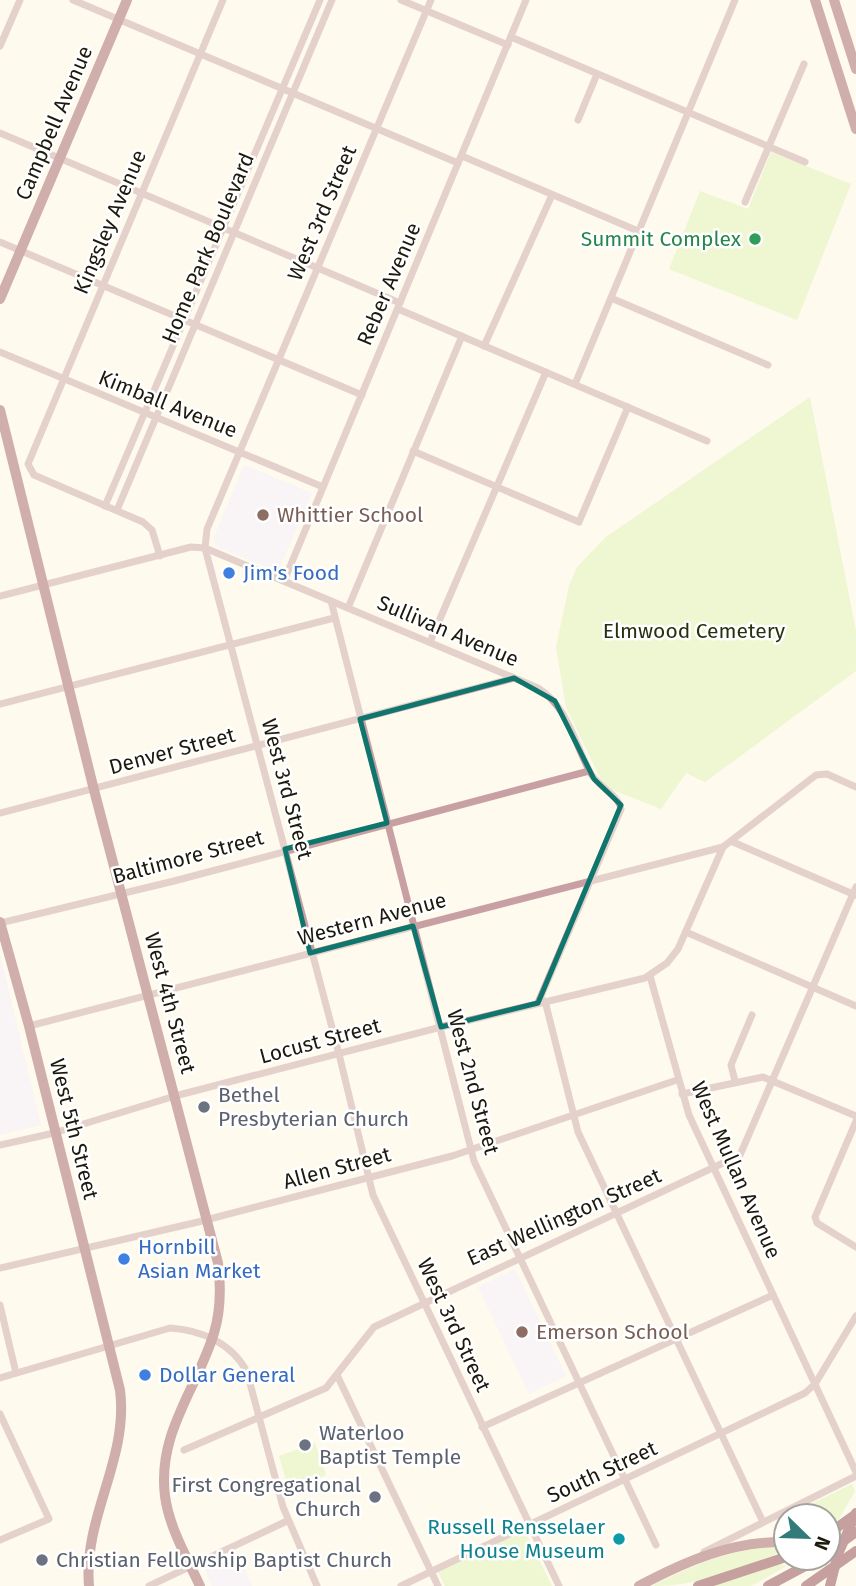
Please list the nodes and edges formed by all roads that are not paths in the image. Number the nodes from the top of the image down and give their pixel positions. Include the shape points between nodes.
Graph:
1 (20, 0) edge
2 (73, 0) edge
3 (127, 0) edge
4 (223, 0) edge
5 (320, 0) edge
6 (332, 0) edge
7 (401, 0) edge
8 (431, 0) edge
9 (526, 0) edge
10 (735, 0) edge
11 (816, 0) edge
12 (834, 0) edge
13 (426, 11) junction
14 (119, 19) junction
15 (511, 37) junction
16 (508, 45) junction
17 (0, 46) edge
18 (200, 54) junction
19 (804, 64) dead end
20 (856, 68) edge
21 (597, 74) junction
22 (282, 88) junction
23 (293, 93) junction
24 (688, 113) junction
25 (578, 120) dead end
26 (376, 128) junction
27 (856, 128) edge
28 (0, 133) edge
29 (769, 147) junction
30 (60, 158) junction
31 (460, 159) junction
32 (805, 163) dead end
33 (141, 193) junction
34 (552, 195) junction
35 (745, 202) dead end
36 (223, 228) junction
37 (638, 231) junction
38 (234, 232) junction
39 (0, 242) edge
40 (21, 251) junction
41 (318, 268) junction
42 (102, 285) junction
43 (611, 298) junction
44 (0, 299) edge
45 (399, 306) junction
46 (184, 320) junction
47 (195, 325) junction
48 (462, 336) junction
49 (484, 345) junction
50 (0, 352) edge
51 (279, 360) junction
52 (768, 365) dead end
53 (546, 372) junction
54 (62, 379) junction
55 (575, 384) junction
56 (362, 396) junction
57 (628, 407) junction
58 (0, 410) edge
59 (145, 413) junction
60 (156, 418) junction
61 (707, 441) dead end
62 (414, 451) junction
63 (240, 453) junction
64 (323, 487) junction
65 (497, 487) junction
66 (105, 506) junction
67 (117, 510) junction
68 (205, 548) junction
69 (160, 556) junction
70 (284, 581) junction
71 (43, 586) junction
72 (0, 596) edge
73 (331, 601) junction
74 (348, 608) junction
75 (334, 618) junction
76 (430, 642) junction
77 (231, 645) junction
78 (514, 678) junction
79 (69, 685) junction
80 (0, 704) edge
81 (360, 719) junction
82 (257, 747) junction
83 (589, 771) junction
84 (856, 787) edge
85 (94, 790) junction
86 (0, 813) edge
87 (387, 823) junction
88 (733, 842) junction
89 (723, 847) junction
90 (285, 849) junction
91 (591, 879) junction
92 (855, 892) edge
93 (121, 893) junction
94 (0, 922) edge
95 (413, 926) junction
96 (686, 932) junction
97 (310, 953) junction
98 (650, 976) junction
99 (813, 987) junction
100 (148, 995) junction
101 (541, 1002) junction
102 (856, 1006) edge
103 (752, 1015) dead end
104 (29, 1026) junction
105 (441, 1027) junction
106 (339, 1054) junction
107 (677, 1080) junction
108 (772, 1080) junction
109 (735, 1081) junction
110 (682, 1094) junction
111 (175, 1096) junction
112 (574, 1115) junction
113 (856, 1119) edge
114 (54, 1133) junction
115 (0, 1144) edge
116 (471, 1150) junction
117 (713, 1166) junction
118 (369, 1178) junction
119 (617, 1214) junction
120 (207, 1220) junction
121 (856, 1247) edge
122 (84, 1249) junction
123 (521, 1255) junction
124 (0, 1268) edge
125 (773, 1295) junction
126 (423, 1301) junction
127 (0, 1304) edge
128 (856, 1316) edge
129 (212, 1339) junction
130 (676, 1341) junction
131 (109, 1345) junction
132 (16, 1373) junction
133 (337, 1375) junction
134 (0, 1378) edge
135 (580, 1383) junction
136 (815, 1384) junction
137 (0, 1414) edge
138 (260, 1415) junction
139 (2, 1425) edge
140 (482, 1427) junction
141 (722, 1435) junction
142 (184, 1450) dead end
143 (856, 1474) edge
144 (626, 1480) junction
145 (856, 1514) edge
146 (287, 1521) junction
147 (763, 1522) junction
148 (530, 1525) junction
149 (856, 1532) edge
150 (842, 1535) edge
151 (0, 1539) edge
152 (772, 1543) edge
153 (842, 1543) edge
154 (656, 1545) dead end
155 (856, 1551) edge
156 (856, 1559) edge
157 (772, 1563) edge
158 (191, 1566) junction
159 (672, 1569) junction
160 (432, 1572) junction
161 (795, 1572) edge
162 (826, 1573) junction
163 (89, 1586) edge
164 (149, 1586) edge
165 (200, 1586) edge
166 (317, 1586) edge
167 (401, 1586) edge
168 (438, 1586) edge
169 (559, 1586) edge
170 (639, 1586) edge
171 (698, 1586) edge
172 (768, 1586) edge
173 (806, 1586) edge

1 - 17 street
2 - 14 street
3 - 14 main road, Campbell Avenue
4 - 18 street, Kingsley Avenue
5 - 22 street, Home Park Boulevard
6 - 23 street, Home Park Boulevard
7 - 13 street
8 - 13 street, West 3rd Street
9 - 15 street, Reber Avenue
10 - 24 street
11 - 27 main road
12 - 20 main road
13 - 16 street
13 - 26 street, West 3rd Street
14 - 18 street
14 - 30 main road, Campbell Avenue
15 - 16 street, Reber Avenue
15 - 21 street
16 - 31 street, Reber Avenue
18 - 22 street
18 - 33 street, Kingsley Avenue
19 - 29 street
21 - 24 street
21 - 25 street
22 - 23 street
22 - 36 street, Home Park Boulevard
23 - 26 street
23 - 38 street, Home Park Boulevard
24 - 29 street
24 - 37 street
26 - 31 street
26 - 41 street, West 3rd Street
28 - 30 street
29 - 32 street
29 - 35 street
30 - 33 street
30 - 40 main road, Campbell Avenue
31 - 34 street
31 - 45 street, Reber Avenue
33 - 36 street
33 - 42 street, Kingsley Avenue
34 - 37 street
34 - 49 street
36 - 38 street
36 - 46 street, Home Park Boulevard
37 - 43 street
38 - 41 street
38 - 47 street, Home Park Boulevard
39 - 40 street
40 - 42 street
40 - 44 main road, Campbell Avenue
41 - 45 street
41 - 51 street, West 3rd Street
42 - 46 street
42 - 54 street, Kingsley Avenue
43 - 52 street
43 - 55 street
45 - 48 street
45 - 56 street, Reber Avenue
46 - 47 street
46 - 59 street, Home Park Boulevard
47 - 51 street
47 - 60 street, Home Park Boulevard
48 - 49 street
48 - 62 street
49 - 53 street
50 - 54 street, Kimball Avenue
51 - 56 street
51 - 63 street, West 3rd Street
53 - 55 street
53 - 65 street
54 - 59 street, Kimball Avenue
54 - 66 street, Kingsley Avenue via 29,458 29,469
55 - 57 street
56 - 64 street, Reber Avenue
57 - 61 street
57 - 65 street via 579,522
58 - 71 main road, West 4th Street
59 - 60 street, Kimball Avenue
59 - 66 street, Home Park Boulevard
60 - 63 street, Kimball Avenue
60 - 67 street, Home Park Boulevard
62 - 65 street
62 - 74 street
63 - 64 street, Kimball Avenue
63 - 68 street, West 3rd Street via 206,529
64 - 70 street, Reber Avenue
65 - 76 street
66 - 67 street
67 - 69 street via 149,526
68 - 69 street
68 - 70 street, Sullivan Avenue
68 - 77 street, West 3rd Street
69 - 71 street
70 - 73 street, Sullivan Avenue
71 - 72 street
71 - 79 main road, West 4th Street
73 - 74 street, Sullivan Avenue
73 - 75 street, West 2nd Street
74 - 76 street, Sullivan Avenue
75 - 77 street
75 - 81 street, West 2nd Street
76 - 78 street, Sullivan Avenue
77 - 79 street
77 - 82 street, West 3rd Street
78 - 81 street, Denver Street
78 - 83 street, Sullivan Avenue via 555,701
79 - 80 street
79 - 85 main road, West 4th Street
81 - 82 street, Denver Street
81 - 87 street, West 2nd Street
82 - 85 street, Denver Street
82 - 90 street, West 3rd Street
83 - 87 street, Baltimore Street
83 - 91 street, Sullivan Avenue via 599,786 619,801 621,809
84 - 88 street via 827,774 811,778
85 - 86 street, Denver Street
85 - 93 main road, West 4th Street
87 - 90 street, Baltimore Street
87 - 95 street, West 2nd Street
88 - 89 street
88 - 92 street
89 - 91 street, Western Avenue
89 - 96 street
90 - 93 street, Baltimore Street
90 - 97 street, West 3rd Street
91 - 95 street, Western Avenue
91 - 101 street
92 - 99 street, East Wellington Street
93 - 94 street, Baltimore Street
93 - 100 main road, West 4th Street
94 - 104 main road, West 5th Street
95 - 97 street, Western Avenue
95 - 105 street, West 2nd Street
96 - 98 street via 673,957
96 - 99 street
97 - 100 street, Western Avenue
97 - 106 street, West 3rd Street
98 - 101 street, Locust Street
98 - 107 street, West Mullan Avenue
99 - 102 street
99 - 108 street, East Wellington Street
100 - 104 street, Western Avenue
100 - 111 main road, West 4th Street
101 - 105 street, Locust Street
101 - 112 street
103 - 109 street via 731,1065
104 - 114 main road, West 5th Street
105 - 106 street, Locust Street
105 - 116 street, West 2nd Street
106 - 111 street, Locust Street
106 - 118 street, West 3rd Street
107 - 110 street, West Mullan Avenue
107 - 112 street, Allen Street
108 - 109 street
108 - 113 street
108 - 117 street, East Wellington Street via 740,1155
109 - 110 street
110 - 117 street, West Mullan Avenue
111 - 114 street, Locust Street
111 - 120 main road, West 4th Street
112 - 116 street, Allen Street
112 - 119 street
113 - 121 street via 817,1210 817,1223
114 - 115 street, Locust Street
114 - 122 main road, West 5th Street
116 - 118 street, Allen Street
116 - 123 street, West 2nd Street
117 - 119 street, East Wellington Street
117 - 125 street, West Mullan Avenue
118 - 120 street, Allen Street
118 - 126 street, West 3rd Street
119 - 123 street, East Wellington Street
119 - 130 street
120 - 122 street, Allen Street
120 - 129 main road, West 4th Street via 219,1277 219,1309
122 - 124 street, Allen Street
122 - 131 main road, West 5th Street
123 - 126 street, East Wellington Street
123 - 135 street, West 2nd Street
125 - 130 street
125 - 136 street, West Mullan Avenue
126 - 133 street, East Wellington Street via 374,1327
126 - 140 street, West 3rd Street
127 - 132 street
128 - 136 street
129 - 131 street via 170,1328
129 - 138 street via 235,1353 243,1364
129 - 158 main road via 177,1413 165,1457 167,1510
130 - 135 street
130 - 141 street
131 - 132 street
131 - 163 main road, West 5th Street via 120,1390 121,1429 117,1456 92,1531
132 - 134 street
133 - 138 street, East Wellington Street via 326,1388
133 - 160 street
135 - 140 street
135 - 144 street, West 2nd Street
136 - 141 street, South Street
136 - 143 street, West Mullan Avenue
137 - 139 street
138 - 142 street, East Wellington Street
138 - 146 street
139 - 151 street via 49,1519
140 - 148 street, West 3rd Street
141 - 144 street, South Street
141 - 147 street
143 - 147 street
144 - 148 street, South Street
144 - 154 street, West 2nd Street
145 - 150 highway
146 - 158 street
146 - 166 street
147 - 159 street
148 - 160 street, South Street
148 - 169 street, West 3rd Street
149 - 153 highway, bridge
152 - 159 main road via 733,1546
155 - 162 highway, bridge
156 - 162 highway, bridge
157 - 171 highway
158 - 164 street
158 - 165 main road
159 - 170 main road
160 - 167 street, South Street
160 - 168 street
161 - 172 highway
162 - 173 highway, bridge

